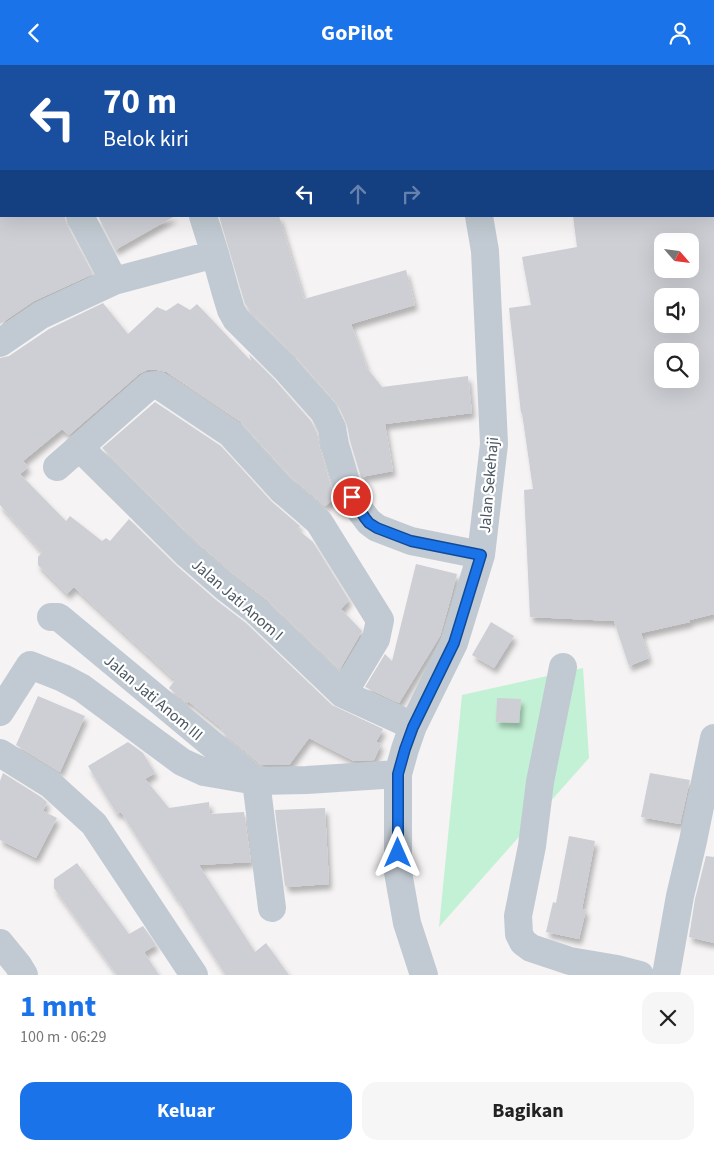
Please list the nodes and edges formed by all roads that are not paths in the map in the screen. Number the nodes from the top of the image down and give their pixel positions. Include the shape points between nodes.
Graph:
1 (81, 217) edge
2 (203, 217) edge
3 (479, 217) edge
4 (215, 254) junction
5 (114, 281) junction
6 (0, 343) edge
7 (80, 448) junction
8 (57, 467) dead end
9 (481, 555) junction
10 (51, 617) dead end
11 (563, 667) dead end
12 (344, 694) junction
13 (0, 711) edge
14 (413, 727) junction
15 (714, 738) edge
16 (0, 753) edge
17 (398, 774) junction
18 (256, 781) junction
19 (272, 908) dead end
20 (0, 943) edge
21 (24, 975) edge
22 (194, 975) edge
23 (424, 975) edge
24 (640, 975) edge
25 (666, 975) edge

1 - 5 street
2 - 4 street
3 - 9 street, Jalan Sekehaji via 485,251 494,444
4 - 5 street
4 - 9 street via 236,319 324,413 332,428 346,482 369,523 411,541
5 - 6 street via 41,315
7 - 8 street
7 - 12 street, Jalan Jati Anom I via 187,554 256,611
7 - 12 street via 149,386 158,385 231,433 282,490 319,523 380,620 376,639
9 - 14 street, Jalan Sekehaji via 454,643
10 - 18 street, Jalan Jati Anom III via 58,617
11 - 24 street via 540,782 518,916 519,934 531,949 570,961
12 - 14 street, Jalan Jati Anom I
13 - 18 street via 30,665 82,688 182,762 204,772
14 - 17 street, Jalan Sekehaji
15 - 25 street
16 - 22 street via 50,783 94,824
17 - 18 street
17 - 23 street, Jalan Sekehaji via 398,872 407,923
18 - 19 street
20 - 21 street

